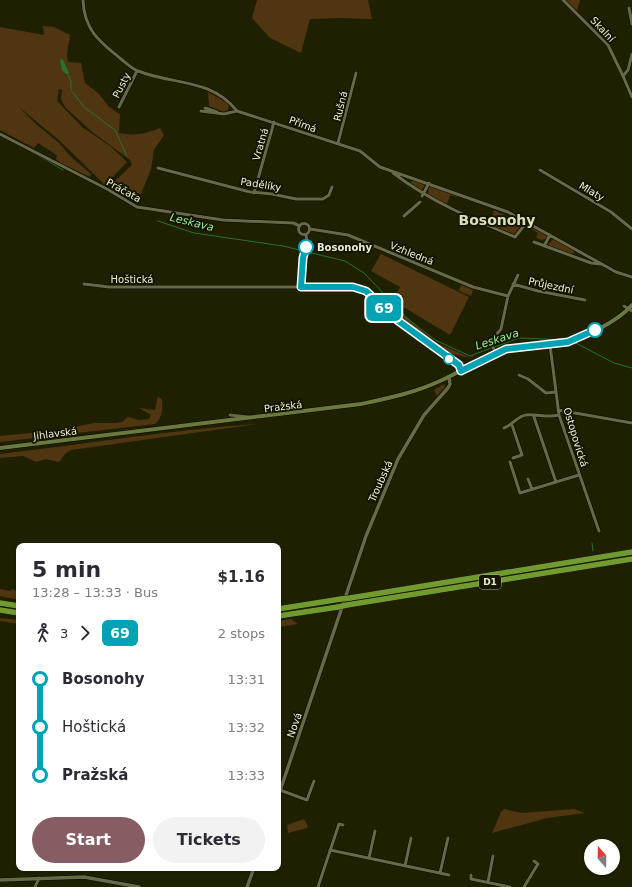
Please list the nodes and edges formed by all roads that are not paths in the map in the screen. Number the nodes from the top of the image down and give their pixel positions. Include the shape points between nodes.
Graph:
1 (83, 0) edge
2 (563, 0) edge
3 (629, 8) dead end
4 (632, 24) edge
5 (632, 54) edge
6 (137, 71) junction
7 (356, 73) dead end
8 (623, 76) junction
9 (632, 97) edge
10 (119, 107) dead end
11 (206, 108) dead end
12 (201, 111) dead end
13 (237, 111) junction
14 (224, 114) junction
15 (274, 122) junction
16 (0, 134) edge
17 (338, 143) junction
18 (158, 168) dead end
19 (390, 170) junction
20 (540, 170) dead end
21 (429, 183) junction
22 (332, 187) dead end
23 (254, 193) junction
24 (423, 195) junction
25 (420, 202) dead end
26 (404, 216) dead end
27 (527, 222) junction
28 (300, 226) junction
29 (310, 229) junction
30 (632, 230) edge
31 (306, 235) junction
32 (550, 235) junction
33 (534, 242) dead end
34 (544, 246) junction
35 (578, 251) junction
36 (575, 257) junction
37 (602, 264) junction
38 (518, 275) dead end
39 (632, 277) edge
40 (84, 284) dead end
41 (513, 284) junction
42 (301, 287) junction
43 (508, 296) junction
44 (585, 300) dead end
45 (624, 306) dead end
46 (631, 308) edge
47 (550, 344) junction
48 (495, 351) junction
49 (461, 371) junction
50 (519, 375) dead end
51 (449, 377) junction
52 (556, 392) junction
53 (558, 410) junction
54 (230, 415) dead end
55 (559, 415) junction
56 (534, 417) junction
57 (250, 418) junction
58 (632, 423) edge
59 (512, 425) junction
60 (504, 428) dead end
61 (112, 434) joint
62 (0, 448) edge
63 (513, 458) dead end
64 (510, 462) dead end
65 (579, 475) junction
66 (528, 479) dead end
67 (556, 482) junction
68 (532, 489) junction
69 (599, 531) dead end
70 (632, 552) edge
71 (632, 559) edge
72 (0, 603) edge
73 (343, 604) junction
74 (16, 606) edge
75 (281, 609) edge
76 (0, 610) edge
77 (0, 613) edge
78 (16, 613) edge
79 (16, 614) edge
80 (281, 615) edge
81 (315, 688) joint
82 (314, 781) dead end
83 (281, 787) edge
84 (281, 790) edge
85 (343, 825) dead end
86 (375, 831) dead end
87 (411, 838) dead end
88 (448, 838) dead end
89 (330, 850) junction
90 (493, 856) dead end
91 (370, 858) junction
92 (534, 861) dead end
93 (405, 866) junction
94 (253, 871) edge
95 (440, 873) junction
96 (449, 875) dead end
97 (471, 875) dead end
98 (39, 878) junction
99 (0, 880) edge
100 (488, 882) junction
101 (35, 887) edge
102 (139, 887) edge
103 (247, 887) edge
104 (319, 887) edge
105 (510, 887) edge
106 (524, 887) edge

1 - 6 street via 91,32 97,40
2 - 8 street, Skalní via 608,45
3 - 4 street
5 - 8 street via 628,70
6 - 10 street, Pusty
6 - 13 street via 206,87 231,103
7 - 17 street, Rušná
8 - 9 street, Skalní
11 - 14 street
12 - 14 street, Přímá
13 - 14 street, Přímá
13 - 15 street, Přímá
15 - 17 street, Přímá
15 - 23 street, Vratná
16 - 28 street, Práčata via 108,189 137,207 223,220 293,223
17 - 19 street, Přímá via 360,151 380,167
18 - 23 street, Padělíky
19 - 21 street
19 - 24 street
20 - 30 street, Mlaty via 611,212
21 - 24 street
21 - 27 street via 508,212
22 - 23 street, Padělíky via 324,199 296,199
24 - 27 street via 468,218 515,237
25 - 26 street
27 - 32 street
28 - 29 street via 306,224
28 - 31 street via 300,232
29 - 31 street
29 - 43 street, Vzhledná via 348,235 483,289
31 - 42 street
32 - 34 street
32 - 35 street
33 - 34 street
34 - 36 street
35 - 36 street
35 - 37 street
36 - 37 street
37 - 39 street
38 - 41 street
40 - 42 street, Hoštická via 112,288
41 - 43 street
41 - 44 street, Průjezdní
42 - 49 street, Hoštická via 353,287 366,291 397,320 459,365
43 - 48 street via 501,329 490,342
45 - 46 street
46 - 47 main road, Pražská via 606,325 579,338
47 - 48 main road, Pražská
47 - 52 street, Ostopovická
48 - 49 main road, Pražská
49 - 51 main road, Pražská
50 - 52 street via 546,393
51 - 57 main road, Pražská via 409,394 388,399
51 - 73 street, Troubská via 448,388 424,415 398,459 368,530
52 - 53 street, Ostopovická
53 - 55 street, Ostopovická
53 - 58 street
54 - 57 street, Pražská via 240,414
55 - 56 street via 548,418
55 - 65 street, Ostopovická
56 - 59 street via 521,417
56 - 67 street
57 - 61 main road, Pražská
59 - 60 street
59 - 63 street via 522,455
61 - 62 main road, Jihlavská
64 - 68 street via 520,493
65 - 67 street
65 - 69 street, Ostopovická
66 - 68 street
67 - 68 street
70 - 73 highway, D1, bridge via 350,598
71 - 73 highway, D1
72 - 74 highway
73 - 75 highway, D1
73 - 80 highway, D1
73 - 81 street, Troubská
76 - 78 highway
77 - 79 highway
81 - 83 street, Nová
82 - 84 street via 307,800
85 - 89 street via 339,824
86 - 91 street
87 - 93 street
88 - 95 street
89 - 91 street
89 - 104 street
90 - 100 street
91 - 93 street
92 - 106 street via 538,864
93 - 95 street
94 - 103 street
95 - 96 street
97 - 100 street via 471,879
98 - 99 street
98 - 101 street
98 - 102 street via 90,878
100 - 105 street

